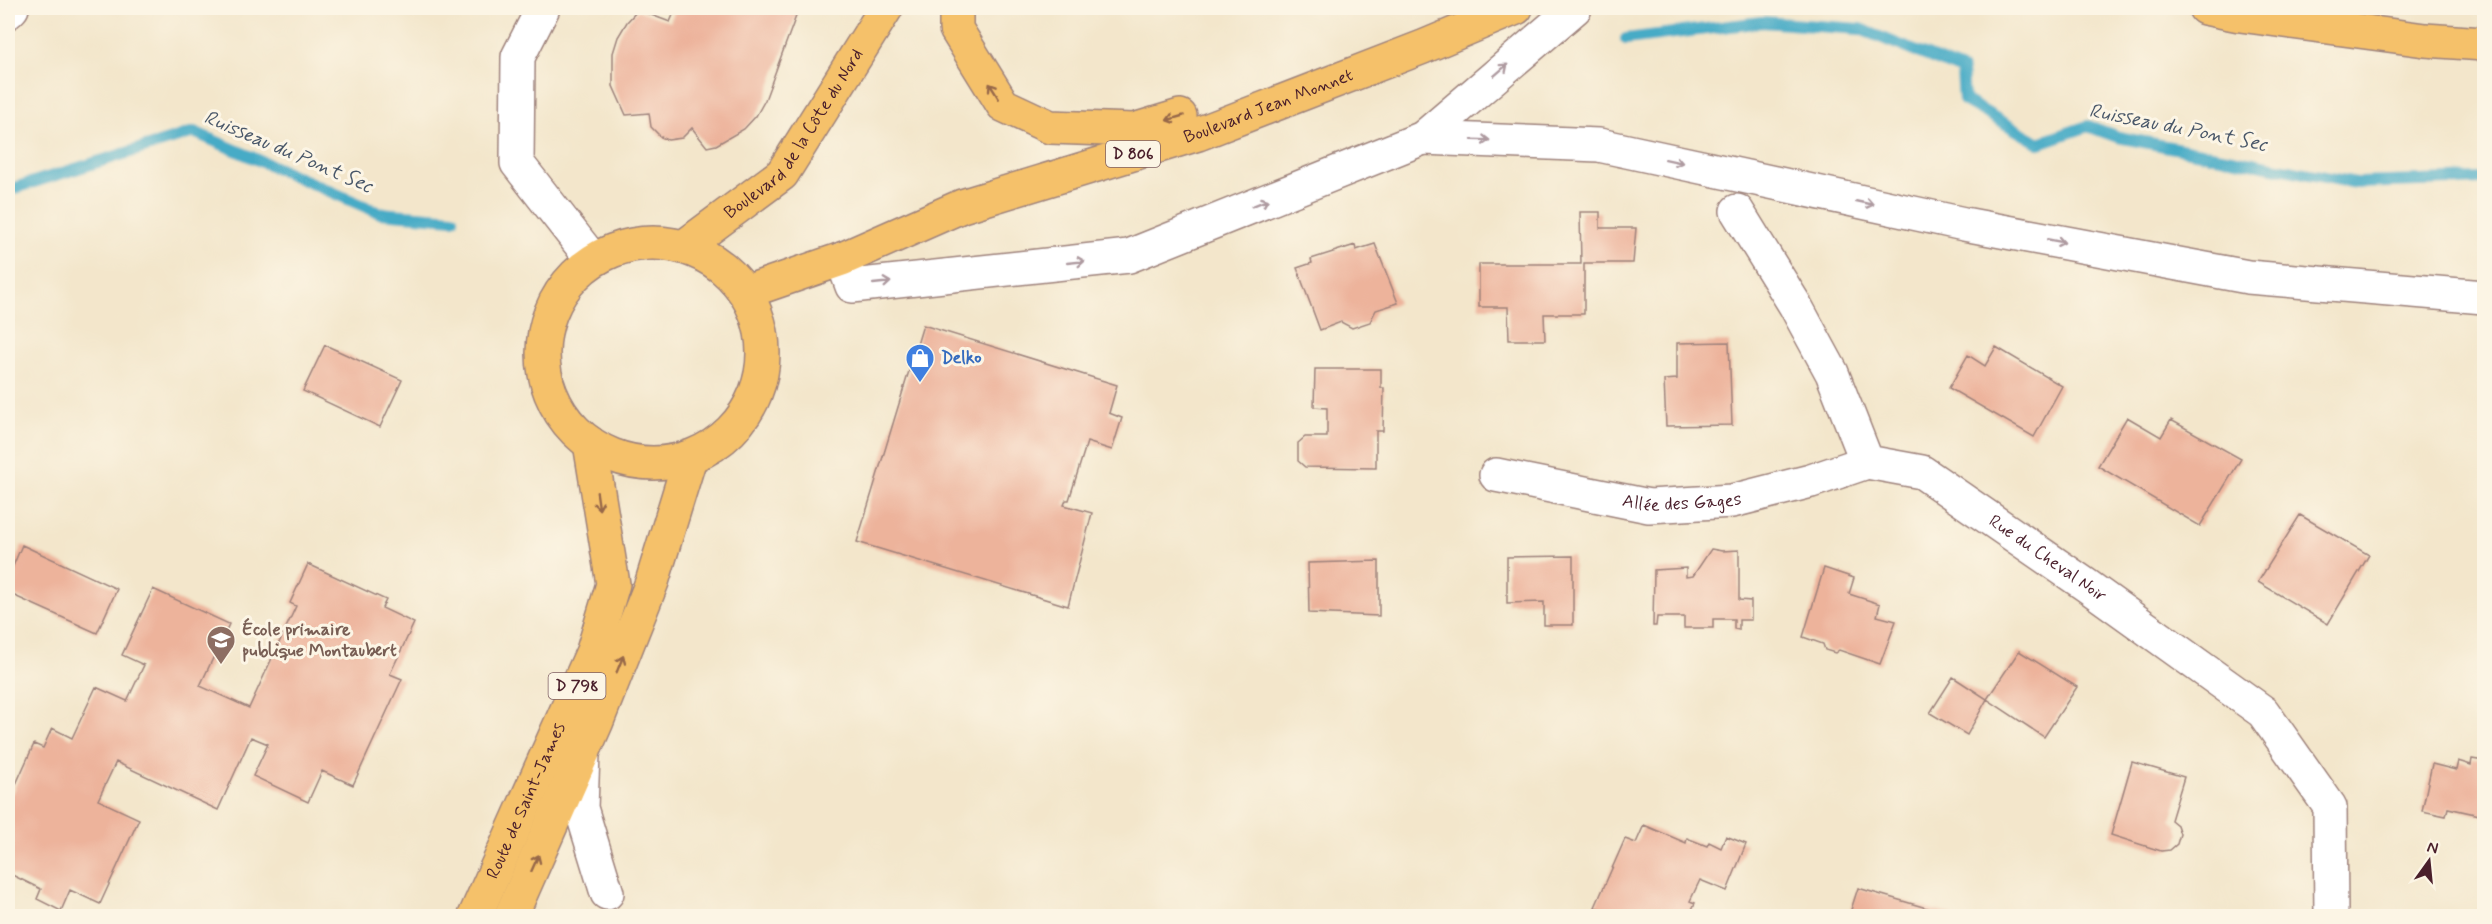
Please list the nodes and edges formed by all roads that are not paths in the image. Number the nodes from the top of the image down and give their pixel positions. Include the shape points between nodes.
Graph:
1 (12, 8) edge
2 (543, 8) edge
3 (886, 8) edge
4 (956, 8) edge
5 (1510, 8) edge
6 (1516, 8) edge
7 (1575, 8) edge
8 (2205, 8) edge
9 (8, 12) edge
10 (2484, 44) edge
11 (1423, 138) junction
12 (1737, 212) dead end
13 (685, 246) junction
14 (592, 259) junction
15 (842, 259) junction
16 (746, 292) junction
17 (2484, 297) edge
18 (590, 443) junction
19 (690, 458) junction
20 (1867, 462) junction
21 (1496, 475) dead end
22 (583, 753) junction
23 (607, 892) dead end
24 (475, 916) edge
25 (511, 916) edge
26 (2331, 916) edge

1 - 9 street
2 - 14 street via 518,57 517,163
3 - 13 main road, Boulevard de la Côte du Nord via 782,174
5 -> 4 main road via 1233,102 1134,129 1050,127 1003,105 956,29
6 - 15 main road, Boulevard Jean Monnet / D 806 via 1198,134 962,206
11 -> 7 street
8 - 10 main road via 2414,38
15 -> 11 street via 852,286 1129,256
11 -> 17 street via 1599,145 1964,224 2248,277
12 - 20 street via 1832,373
13 - 14 main road via 646,241
13 - 16 main road via 720,263
14 - 18 main road via 563,285 542,333 542,372 556,408 573,431
15 - 16 main road, Boulevard Jean Monnet / D 806
16 - 19 main road via 761,325 764,363 754,401 724,438
18 - 19 main road via 604,454 652,464
18 -> 24 main road, Route de Saint-James / D 798 via 613,584 593,651
22 -> 19 main road, Route de Saint-James / D 798 via 652,582
20 - 21 street, Allée des Gages via 1732,501 1649,507
20 - 26 street, Rue du Cheval Noir via 1922,472 2263,712 2330,807
22 - 23 street via 581,808
25 -> 22 main road, Route de Saint-James / D 798

